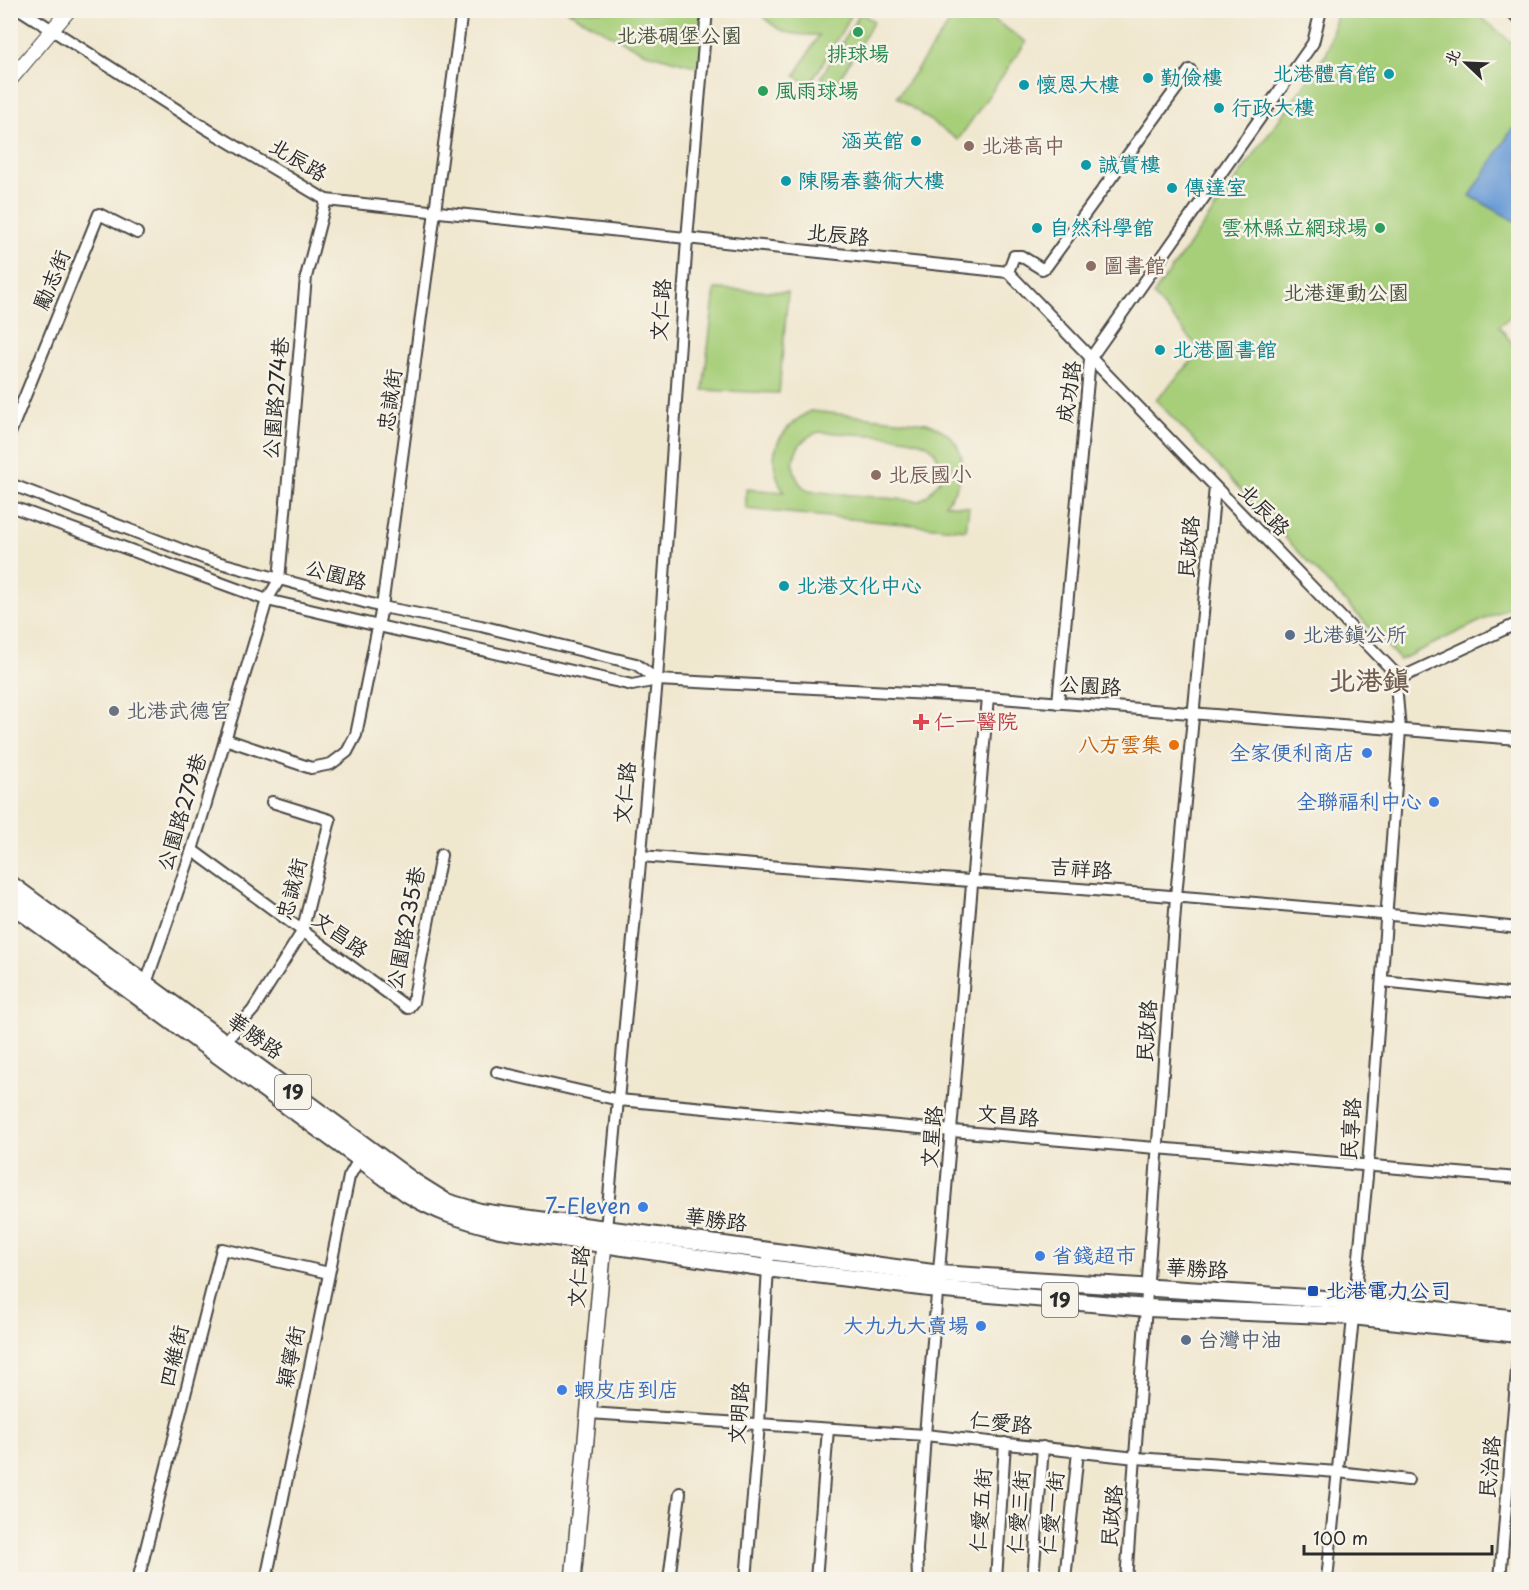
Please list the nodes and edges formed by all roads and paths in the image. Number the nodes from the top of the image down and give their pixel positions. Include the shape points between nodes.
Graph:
1 (21, 10) edge
2 (69, 10) edge
3 (462, 10) edge
4 (707, 10) edge
5 (1321, 10) edge
6 (1510, 10) edge
7 (1518, 18) edge
8 (53, 30) junction
9 (1190, 70) dead end
10 (10, 80) edge
11 (326, 200) junction
12 (434, 212) junction
13 (137, 233) dead end
14 (687, 239) junction
15 (1008, 272) junction
16 (1090, 359) junction
17 (10, 433) edge
18 (10, 484) edge
19 (1215, 487) junction
20 (10, 506) edge
21 (279, 580) junction
22 (267, 600) junction
23 (382, 607) junction
24 (1518, 623) edge
25 (378, 625) junction
26 (657, 680) junction
27 (1396, 680) junction
28 (988, 697) junction
29 (1058, 704) junction
30 (1195, 714) junction
31 (1400, 730) junction
32 (225, 739) junction
33 (1518, 739) edge
34 (272, 802) dead end
35 (192, 850) junction
36 (441, 855) dead end
37 (640, 856) junction
38 (972, 880) junction
39 (10, 884) edge
40 (1176, 896) junction
41 (10, 903) edge
42 (1387, 914) junction
43 (1518, 928) edge
44 (302, 932) junction
45 (1382, 981) junction
46 (142, 992) junction
47 (1518, 995) edge
48 (408, 1008) joint
49 (225, 1042) junction
50 (497, 1072) dead end
51 (619, 1100) junction
52 (952, 1131) junction
53 (1159, 1148) junction
54 (364, 1152) junction
55 (1368, 1166) junction
56 (1518, 1178) edge
57 (604, 1236) junction
58 (769, 1250) junction
59 (767, 1268) junction
60 (329, 1273) junction
61 (940, 1282) junction
62 (1148, 1289) junction
63 (1147, 1308) junction
64 (1353, 1308) junction
65 (1518, 1319) edge
66 (1518, 1334) edge
67 (1518, 1358) edge
68 (589, 1413) junction
69 (759, 1424) junction
70 (828, 1429) junction
71 (925, 1435) junction
72 (1005, 1443) junction
73 (1043, 1447) junction
74 (1078, 1451) junction
75 (1136, 1458) junction
76 (1338, 1472) junction
77 (1408, 1480) dead end
78 (680, 1493) dead end
79 (138, 1580) edge
80 (266, 1580) edge
81 (573, 1580) edge
82 (669, 1580) edge
83 (746, 1580) edge
84 (816, 1580) edge
85 (918, 1580) edge
86 (996, 1580) edge
87 (1033, 1580) edge
88 (1065, 1580) edge
89 (1126, 1580) edge
90 (1327, 1580) edge
91 (1500, 1580) edge

1 - 8 street, 北辰路
2 - 8 street
3 - 12 street, 忠誠街
4 - 14 street, 文仁路
5 - 16 street, 成功路 via 1313,43
6 - 7 street
8 - 10 street
8 - 11 street, 北辰路
9 - 15 street via 1046,267 1042,269 1014,256
11 - 12 street, 北辰路
11 - 21 street, 公園路274巷 via 306,277
12 - 14 street, 北辰路
12 - 23 street, 忠誠街
13 - 17 street, 勵志街 via 99,214
14 - 15 street, 北辰路
14 - 26 street, 文仁路
15 - 16 street, 北辰路
16 - 19 street, 北辰路
16 - 29 street, 成功路
18 - 21 street, 公園路 via 206,559
19 - 27 street, 北辰路 via 1395,673
19 - 30 street, 民政路
20 - 22 street, 公園路
21 - 22 street, 公園路274巷
21 - 23 street, 公園路
22 - 25 street, 公園路
22 - 32 street, 公園路279巷
23 - 25 street, 忠誠街
23 - 26 street, 公園路 via 481,626 636,664
24 - 27 street
25 - 26 street, 公園路 via 632,685
25 - 32 street, 忠誠街 via 356,735 347,752 331,764 312,768
26 - 28 street, 公園路
26 - 37 street, 文仁路
27 - 31 street, 民享路
28 - 29 street, 公園路
28 - 38 street, 文星路
29 - 30 street, 公園路
30 - 31 street, 公園路
30 - 40 street, 民政路
31 - 33 street, 公園路
31 - 42 street, 民享路
32 - 35 street, 公園路279巷
34 - 44 street, 忠誠街 via 330,820
35 - 44 street, 文昌路
35 - 46 street, 公園路279巷
36 - 48 street, 公園路235巷 via 413,1002
37 - 38 street, 吉祥路
37 - 51 street, 文仁路
38 - 40 street, 吉祥路
38 - 52 street, 文星路
39 - 46 main road, 華勝路 / 19
40 - 42 street, 吉祥路
40 - 53 street, 民政路
41 - 46 main road, 華勝路 / 19
42 - 43 street, 吉祥路
42 - 45 street, 民享路
44 - 48 street, 文昌路
44 - 49 street, 忠誠街 via 253,1010
45 - 47 street
45 - 55 street, 民享路
46 - 49 main road, 華勝路 / 19
46 - 54 main road, 華勝路 / 19
49 - 54 main road, 華勝路 / 19
50 - 51 street, 文昌路
51 - 52 street, 文昌路
51 - 57 street, 文仁路
52 - 53 street, 文昌路
52 - 61 street, 文星路
53 - 55 street, 文昌路
53 - 62 street, 民政路
54 - 57 main road, 華勝路 / 19 via 446,1202
54 - 60 street, 穎寧街 via 349,1177
55 - 56 street, 文昌路
55 - 64 street, 民享路
57 - 58 main road, 華勝路 / 19
57 - 59 main road, 華勝路 / 19
57 - 68 main road, 文仁路
58 - 59 street, 文明路
58 - 61 main road, 華勝路 / 19
59 - 61 main road, 華勝路 / 19
59 - 69 street, 文明路
60 - 79 street, 四維街 via 222,1249
60 - 80 street, 穎寧街
61 - 62 main road, 華勝路 / 19
61 - 63 main road, 華勝路 / 19
61 - 71 street, 文星路
62 - 63 street, 民政路
62 - 64 main road, 華勝路 / 19
63 - 64 main road, 華勝路 / 19
63 - 75 street, 民政路
64 - 65 main road, 華勝路 / 19
64 - 66 main road, 華勝路 / 19
64 - 76 street, 民享路
67 - 91 street, 民治路
68 - 69 street, 仁愛路
68 - 81 main road, 文仁路
69 - 70 street, 仁愛路
69 - 83 street, 文明路
70 - 71 street, 仁愛路
70 - 84 street
71 - 72 street, 仁愛路
71 - 85 street, 文星路
72 - 73 street, 仁愛路
72 - 86 street, 仁愛五街
73 - 74 street, 仁愛路
73 - 87 street, 仁愛三街
74 - 75 street, 仁愛路
74 - 88 street, 仁愛一街
75 - 76 street, 仁愛路
75 - 89 street, 民政路
76 - 77 street, 仁愛路
76 - 90 street, 民享路
78 - 82 street

